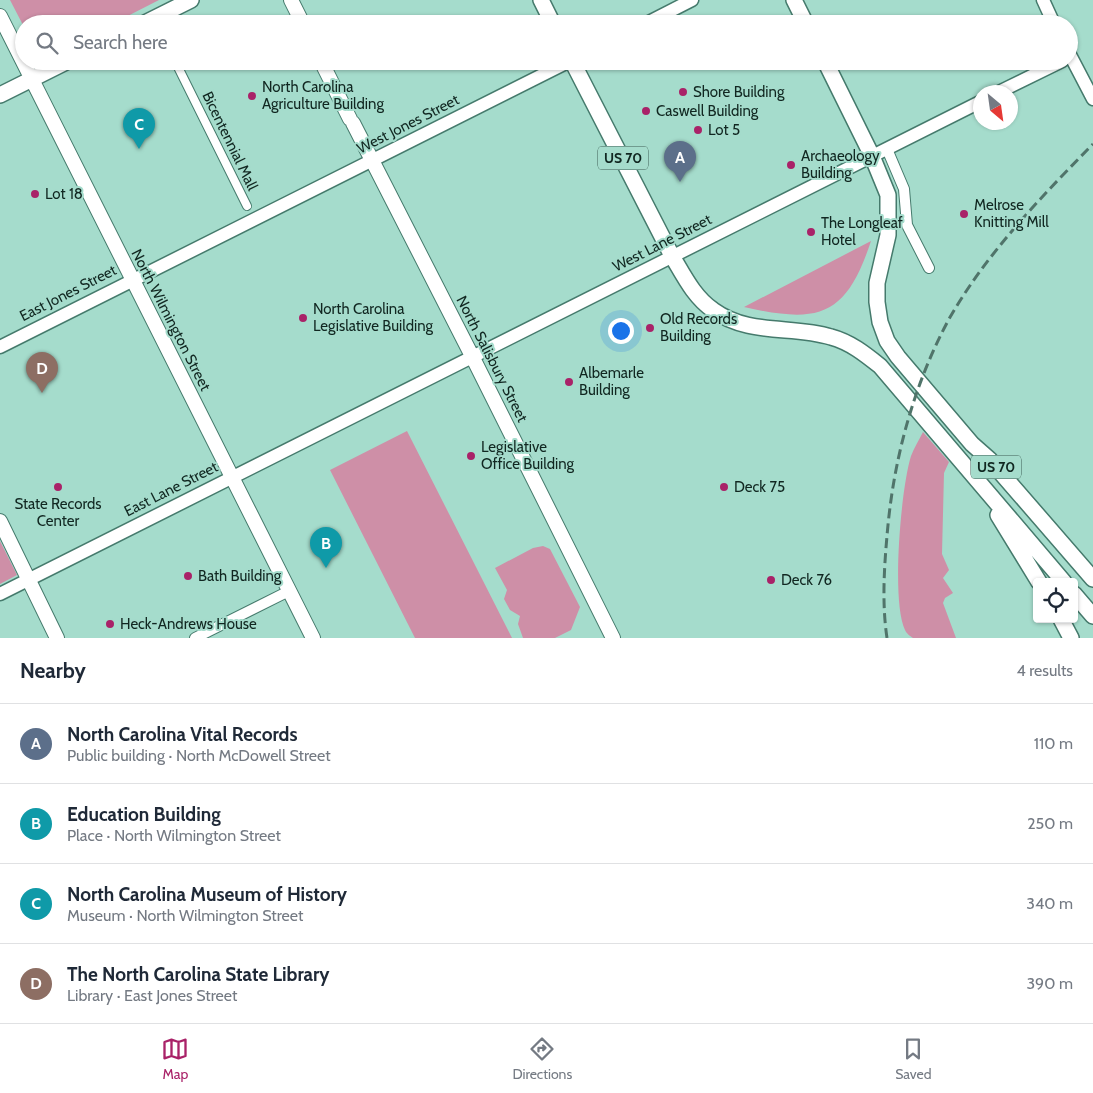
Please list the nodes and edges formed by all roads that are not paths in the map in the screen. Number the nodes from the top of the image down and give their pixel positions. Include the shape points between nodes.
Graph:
1 (191, 0) edge
2 (291, 0) edge
3 (541, 0) edge
4 (692, 0) edge
5 (794, 0) edge
6 (1043, 0) edge
7 (161, 15) edge
8 (298, 15) edge
9 (548, 15) edge
10 (663, 15) edge
11 (802, 15) edge
12 (1050, 15) edge
13 (0, 16) edge
14 (15, 46) edge
15 (27, 70) edge
16 (50, 70) edge
17 (179, 70) edge
18 (326, 70) edge
19 (553, 70) edge
20 (576, 70) edge
21 (829, 70) edge
22 (1042, 70) edge
23 (1076, 70) edge
24 (32, 79) junction
25 (1013, 85) edge
26 (0, 94) edge
27 (1093, 99) edge
28 (973, 106) edge
29 (887, 149) junction
30 (872, 156) junction
31 (371, 161) junction
32 (247, 206) dead end
33 (259, 216) joint
34 (672, 256) junction
35 (929, 268) dead end
36 (132, 279) junction
37 (0, 347) edge
38 (472, 356) junction
39 (358, 414) joint
40 (973, 473) junction
41 (232, 477) junction
42 (0, 521) edge
43 (1090, 574) edge
44 (1037, 578) edge
45 (1061, 578) edge
46 (28, 579) junction
47 (289, 591) junction
48 (0, 594) edge
49 (1078, 599) edge
50 (1093, 616) edge
51 (1063, 623) edge
52 (57, 638) edge
53 (195, 638) edge
54 (313, 638) edge
55 (613, 638) edge
56 (1071, 638) edge

1 - 7 main road
2 - 8 main road
3 - 9 main road
4 - 10 street
5 - 11 main road
6 - 12 street
13 - 14 main road, North Wilmington Street
15 - 24 main road, North Wilmington Street
16 - 24 main road
17 - 32 street, Bicentennial Mall
18 - 31 main road, North Salisbury Street
19 - 31 street, West Jones Street
20 - 34 main road, US 70
21 - 30 main road, US 70
22 - 25 street
23 - 27 street
24 - 26 main road
24 - 36 main road, North Wilmington Street
28 - 29 street, West Lane Street
29 - 30 street, West Lane Street
29 - 35 street via 904,189 907,225
30 - 34 street, West Lane Street
30 - 43 main road, US 70 via 888,196 890,216 878,283 880,322 886,340 972,444 989,459
31 - 33 street, West Jones Street
31 - 38 main road, North Salisbury Street
33 - 36 street, East Jones Street
34 - 38 street, West Lane Street
34 - 40 main road, US 70 via 690,287 713,310 747,326 831,336 856,348 880,366
36 - 37 street, East Jones Street
36 - 41 main road, North Wilmington Street
38 - 39 street, West Lane Street
38 - 55 main road, North Salisbury Street
39 - 41 street, East Lane Street
40 - 44 main road
40 - 45 main road, US 70
41 - 46 street, East Lane Street
41 - 47 main road, North Wilmington Street
42 - 46 main road
46 - 48 street, East Lane Street
46 - 52 main road
47 - 53 street
47 - 54 main road, North Wilmington Street
49 - 50 main road
51 - 56 main road

